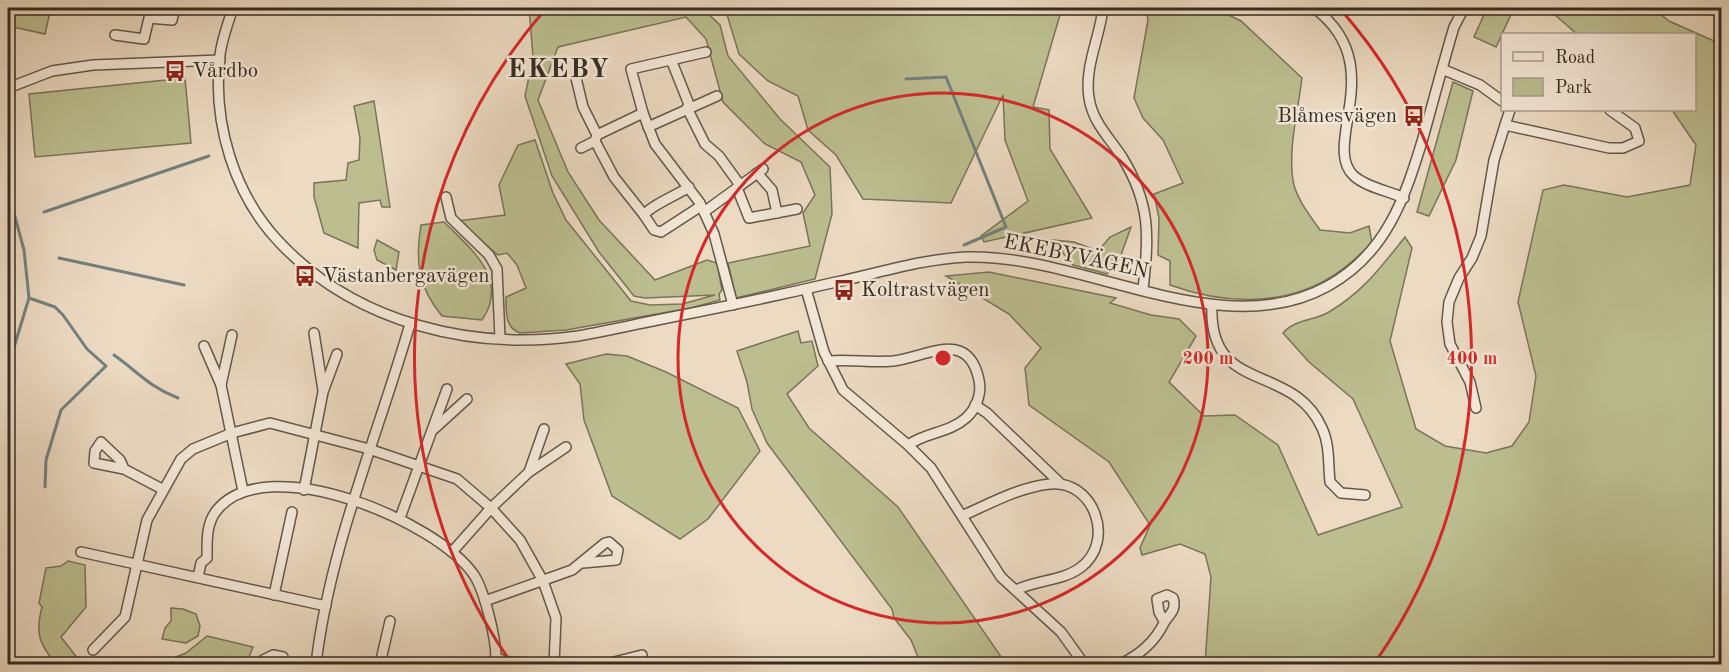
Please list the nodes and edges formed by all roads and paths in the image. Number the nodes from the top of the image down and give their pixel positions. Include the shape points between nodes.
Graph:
1 (175, 8) edge
2 (232, 8) edge
3 (1103, 8) edge
4 (1314, 8) edge
5 (1464, 8) edge
6 (115, 35) dead end
7 (706, 52) dead end
8 (220, 60) junction
9 (672, 62) junction
10 (1442, 69) junction
11 (576, 78) dead end
12 (8, 88) edge
13 (717, 96) dead end
14 (1501, 100) edge
15 (688, 108) junction
16 (1510, 111) edge
17 (1611, 111) edge
18 (643, 113) junction
19 (1505, 125) junction
20 (648, 127) junction
21 (596, 138) junction
22 (581, 148) dead end
23 (739, 186) junction
24 (689, 187) junction
25 (446, 197) dead end
26 (1404, 198) junction
27 (703, 209) junction
28 (797, 209) dead end
29 (777, 213) junction
30 (644, 215) junction
31 (806, 289) junction
32 (1143, 289) junction
33 (733, 305) junction
34 (1212, 305) junction
35 (410, 324) junction
36 (314, 333) dead end
37 (232, 334) dead end
38 (500, 338) junction
39 (204, 346) dead end
40 (337, 354) dead end
41 (828, 361) junction
42 (221, 385) junction
43 (447, 388) dead end
44 (323, 392) junction
45 (467, 399) dead end
46 (975, 405) junction
47 (1476, 408) dead end
48 (544, 429) dead end
49 (434, 430) junction
50 (232, 433) junction
51 (314, 434) junction
52 (908, 445) junction
53 (566, 447) dead end
54 (369, 449) junction
55 (419, 465) junction
56 (124, 469) dead end
57 (529, 472) junction
58 (1061, 484) junction
59 (162, 489) junction
60 (304, 490) junction
61 (243, 491) junction
62 (1365, 495) dead end
63 (352, 500) junction
64 (491, 508) junction
65 (292, 512) dead end
66 (964, 515) junction
67 (400, 518) junction
68 (81, 552) dead end
69 (452, 552) junction
70 (583, 563) dead end
71 (137, 564) junction
72 (198, 577) junction
73 (543, 581) junction
74 (1016, 590) junction
75 (274, 595) junction
76 (485, 601) junction
77 (326, 606) junction
78 (390, 621) dead end
79 (1164, 621) dead end
80 (93, 650) dead end
81 (642, 655) dead end
82 (283, 657) dead end
83 (492, 662) edge
84 (263, 664) edge
85 (316, 664) edge
86 (380, 664) edge
87 (552, 664) edge
88 (606, 664) edge
89 (1084, 664) edge
90 (1121, 664) edge

1 - 6 street via 172,20 148,18 144,39
2 - 8 street, EKEBYVÄGEN
3 - 32 street via 1089,72 1089,95 1101,130 1121,155 1144,206 1148,233
4 - 26 street via 1337,33 1352,69 1351,105 1343,148 1349,170 1361,180
5 - 10 street, EKEBYVÄGEN
7 - 9 street
8 - 12 street via 74,68 52,71
8 - 35 street, EKEBYVÄGEN via 220,104 227,150 244,195 261,224 300,264 332,288
9 - 15 street
9 - 18 street via 631,69
10 - 14 street via 1480,85
10 - 26 street, EKEBYVÄGEN
11 - 21 street
13 - 15 street
15 - 20 street
15 - 23 street via 705,144 719,156
16 - 19 street
17 - 19 street via 1635,128 1639,141 1623,148 1609,148
18 - 20 street
18 - 21 street
19 - 47 street via 1494,160 1481,236 1449,302 1450,344 1470,382
20 - 24 street via 667,162
21 - 22 street
21 - 30 street via 614,177
23 - 27 street
23 - 29 street via 749,218
23 - 29 street via 760,171 771,190
24 - 27 street
24 - 30 street
25 - 38 street via 451,218 489,255 497,269
26 - 34 street, EKEBYVÄGEN via 1383,238 1363,260 1325,288 1263,307
27 - 30 street via 661,232 654,230
27 - 33 street via 714,234
28 - 29 street
31 - 32 street, EKEBYVÄGEN via 925,262 968,257 1017,260
31 - 33 street, EKEBYVÄGEN
31 - 41 street
32 - 34 street, EKEBYVÄGEN
33 - 38 street, EKEBYVÄGEN via 575,336
34 - 62 street via 1216,345 1224,356 1245,373 1275,383 1306,404 1324,430 1330,482 1341,493
35 - 38 street, EKEBYVÄGEN
35 - 54 street
36 - 44 street
37 - 42 street
39 - 42 street
40 - 44 street
41 - 46 street via 883,362 943,349 958,350 971,359 977,372 980,384
41 - 52 street via 843,390
42 - 50 street
43 - 49 street
44 - 51 street
45 - 49 street
46 - 52 street via 952,428
46 - 58 street
48 - 57 street
49 - 55 street
50 - 51 street via 270,423
50 - 59 street via 186,454
50 - 61 street
51 - 54 street
51 - 60 street
52 - 66 street via 942,481
53 - 57 street
54 - 55 street
54 - 63 street
55 - 64 street via 457,479
55 - 67 street
56 - 59 street
57 - 64 street
58 - 66 street via 1006,496
58 - 74 street via 1080,494 1098,520 1100,537 1094,552 1075,571
59 - 71 street via 147,520
60 - 61 street via 273,486
60 - 63 street
61 - 72 street via 216,511 208,527 207,558 201,563
63 - 67 street
63 - 77 street
64 - 69 street
64 - 73 street via 520,540
65 - 75 street
66 - 74 street via 975,540 1001,577
67 - 69 street
68 - 71 street
69 - 76 street via 472,574
70 - 73 street
71 - 72 street
71 - 80 street via 125,617
72 - 75 street
73 - 76 street
73 - 87 street via 556,618
74 - 89 street via 1060,632
75 - 77 street
76 - 83 street
77 - 85 street
78 - 86 street
79 - 90 street via 1162,630 1146,647
81 - 88 street
82 - 84 street via 273,654
83 - 87 street

